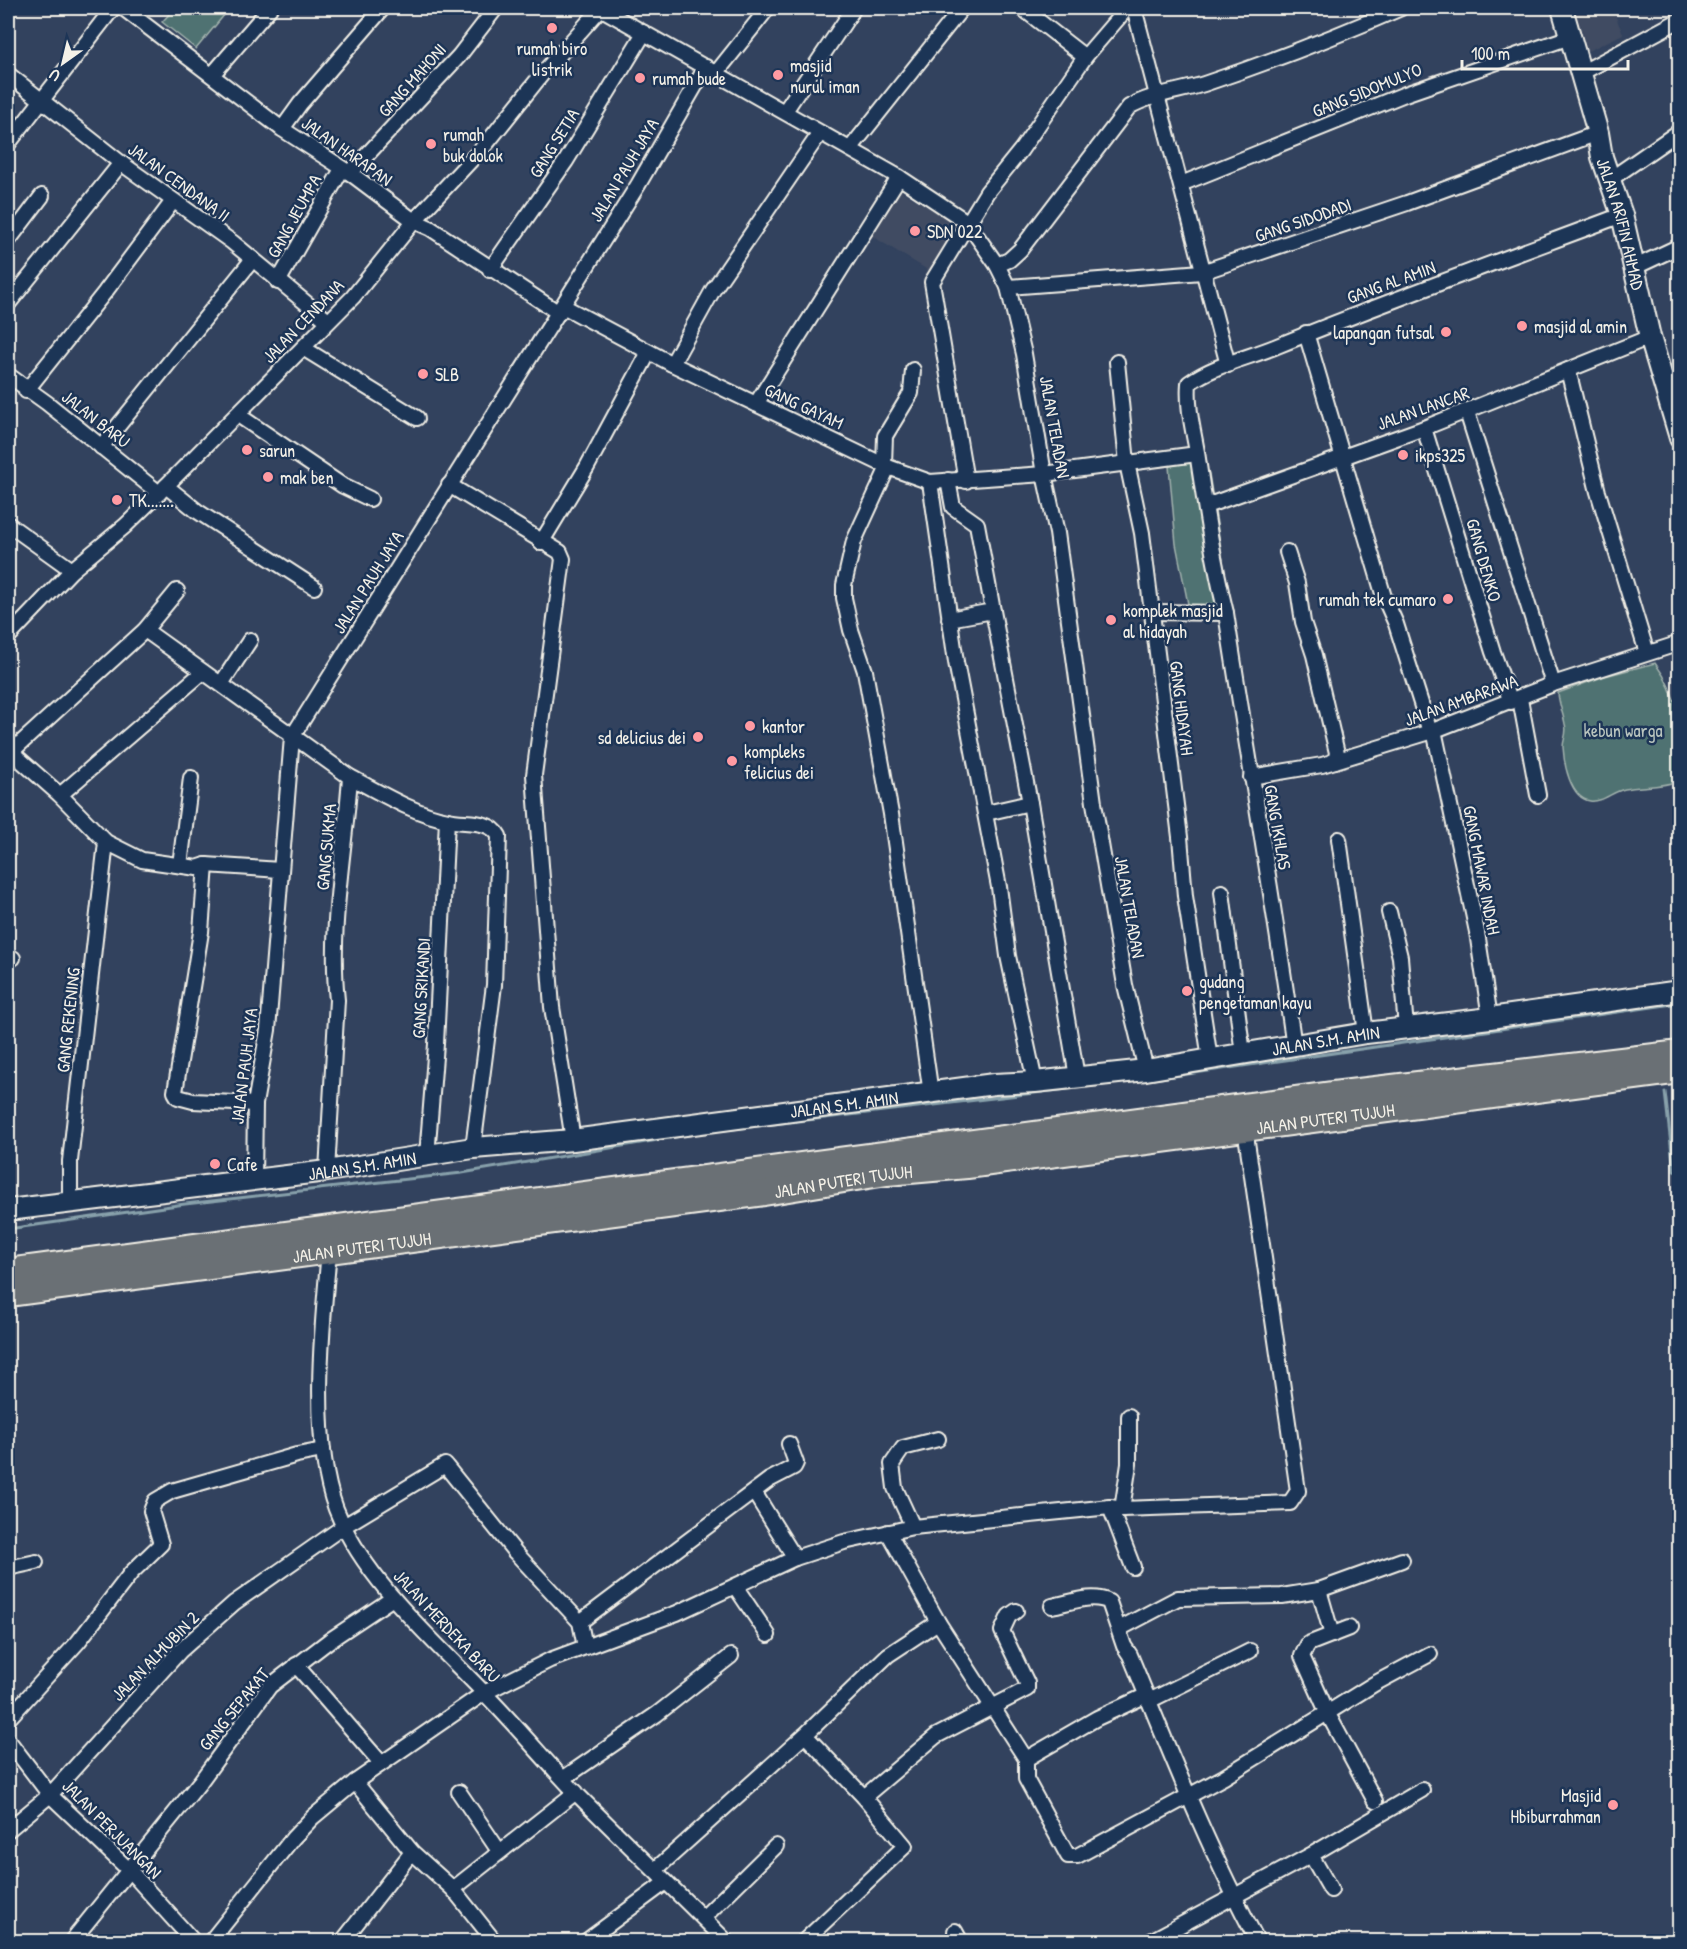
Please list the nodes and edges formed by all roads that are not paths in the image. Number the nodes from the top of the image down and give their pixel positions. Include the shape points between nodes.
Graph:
1 (113, 8) edge
2 (123, 8) edge
3 (270, 8) edge
4 (383, 8) edge
5 (496, 8) edge
6 (601, 8) edge
7 (768, 8) edge
8 (854, 8) edge
9 (962, 8) edge
10 (1022, 8) edge
11 (1127, 8) edge
12 (1134, 8) edge
13 (1401, 8) edge
14 (1562, 8) edge
15 (1680, 20) edge
16 (644, 33) junction
17 (1570, 37) junction
18 (1085, 57) junction
19 (712, 69) junction
20 (1581, 73) junction
21 (8, 74) edge
22 (212, 75) junction
23 (1158, 97) junction
24 (40, 100) junction
25 (784, 111) junction
26 (282, 129) junction
27 (1680, 131) edge
28 (820, 133) junction
29 (1598, 133) junction
30 (8, 144) edge
31 (850, 149) junction
32 (122, 163) junction
33 (346, 171) junction
34 (899, 177) junction
35 (1612, 178) junction
36 (1181, 184) junction
37 (42, 196) dead end
38 (173, 201) junction
39 (1622, 216) junction
40 (414, 221) junction
41 (967, 222) junction
42 (8, 241) edge
43 (1680, 246) edge
44 (253, 259) junction
45 (997, 265) junction
46 (1633, 268) junction
47 (490, 270) junction
48 (1202, 272) junction
49 (278, 282) junction
50 (1008, 287) junction
51 (8, 304) edge
52 (561, 309) junction
53 (328, 321) junction
54 (1306, 333) junction
55 (1650, 337) junction
56 (303, 348) junction
57 (649, 352) junction
58 (1117, 362) dead end
59 (672, 364) junction
60 (1228, 366) junction
61 (913, 370) dead end
62 (1568, 370) junction
63 (8, 375) edge
64 (26, 391) junction
65 (1188, 398) joint
66 (756, 404) junction
67 (1467, 412) junction
68 (237, 415) junction
69 (417, 418) dead end
70 (1424, 428) junction
71 (1680, 438) edge
72 (101, 447) junction
73 (1197, 454) junction
74 (1342, 456) junction
75 (1127, 463) junction
76 (886, 465) junction
77 (1044, 474) junction
78 (948, 480) junction
79 (966, 481) junction
80 (930, 482) junction
81 (449, 485) junction
82 (163, 490) junction
83 (370, 499) dead end
84 (1206, 506) junction
85 (8, 524) edge
86 (541, 543) junction
87 (1287, 552) dead end
88 (72, 570) junction
89 (314, 587) dead end
90 (177, 591) dead end
91 (993, 611) junction
92 (1151, 612) junction
93 (1226, 613) junction
94 (949, 619) junction
95 (145, 630) junction
96 (8, 637) edge
97 (250, 640) dead end
98 (1680, 643) edge
99 (1647, 654) junction
100 (203, 672) junction
101 (221, 684) junction
102 (1553, 684) junction
103 (1516, 700) junction
104 (1432, 731) junction
105 (292, 737) junction
106 (9, 750) edge
107 (1335, 761) junction
108 (350, 777) junction
109 (1251, 777) junction
110 (191, 778) dead end
111 (60, 795) junction
112 (1538, 795) dead end
113 (1030, 803) junction
114 (986, 813) junction
115 (447, 820) junction
116 (1339, 839) dead end
117 (106, 842) junction
118 (180, 865) junction
119 (206, 865) junction
120 (280, 870) junction
121 (1222, 892) dead end
122 (1389, 912) dead end
123 (1680, 991) edge
124 (1490, 1018) junction
125 (1406, 1028) junction
126 (1366, 1033) junction
127 (1294, 1047) junction
128 (1680, 1053) edge
129 (1243, 1054) junction
130 (1210, 1059) junction
131 (1146, 1070) junction
132 (1680, 1071) edge
133 (1077, 1077) junction
134 (1035, 1082) junction
135 (931, 1094) junction
136 (255, 1104) junction
137 (1245, 1128) junction
138 (573, 1140) junction
139 (473, 1148) junction
140 (427, 1156) junction
141 (327, 1171) junction
142 (254, 1180) junction
143 (70, 1202) junction
144 (8, 1210) edge
145 (329, 1252) junction
146 (8, 1271) edge
147 (8, 1294) edge
148 (1129, 1416) dead end
149 (938, 1439) dead end
150 (789, 1444) dead end
151 (323, 1450) junction
152 (754, 1492) junction
153 (1116, 1508) junction
154 (344, 1526) junction
155 (913, 1527) junction
156 (888, 1533) junction
157 (795, 1558) junction
158 (1402, 1560) dead end
159 (36, 1562) dead end
160 (1133, 1567) dead end
161 (8, 1568) edge
162 (735, 1586) junction
163 (1319, 1590) junction
164 (393, 1598) junction
165 (1052, 1606) dead end
166 (1017, 1611) dead end
167 (580, 1622) junction
168 (938, 1622) junction
169 (1349, 1628) dead end
170 (1119, 1629) junction
171 (768, 1635) dead end
172 (1332, 1635) junction
173 (585, 1647) junction
174 (1250, 1651) dead end
175 (1430, 1654) dead end
176 (731, 1656) dead end
177 (296, 1665) junction
178 (484, 1693) junction
179 (1148, 1698) junction
180 (992, 1705) junction
181 (1328, 1714) junction
182 (8, 1719) edge
183 (805, 1736) junction
184 (8, 1740) edge
185 (1026, 1759) junction
186 (381, 1763) junction
187 (564, 1778) junction
188 (355, 1782) junction
189 (1422, 1791) dead end
190 (459, 1792) dead end
191 (576, 1792) junction
192 (50, 1795) junction
193 (1186, 1795) junction
194 (864, 1797) junction
195 (1375, 1801) dead end
196 (8, 1830) edge
197 (777, 1846) dead end
198 (499, 1851) junction
199 (412, 1852) junction
200 (1311, 1855) junction
201 (655, 1870) junction
202 (130, 1871) junction
203 (666, 1882) junction
204 (453, 1889) junction
205 (1331, 1890) dead end
206 (1234, 1896) junction
207 (703, 1918) junction
208 (491, 1940) edge
209 (71, 1941) edge
210 (194, 1941) edge
211 (210, 1941) edge
212 (342, 1941) edge
213 (585, 1941) edge
214 (727, 1941) edge
215 (803, 1941) edge
216 (1149, 1941) edge
217 (1258, 1941) edge

1 - 24 street
2 - 22 street, JALAN HARAPAN
3 - 22 street
4 - 26 street
5 - 33 street, GANG MAHONI via 459,56
6 - 16 street, JALAN TELADAN
6 - 40 street, JALAN CENDANA via 487,143
7 - 19 street, JALAN PAUH JAYA
8 - 25 street
9 - 31 street
10 - 18 street
11 - 18 street
12 - 23 street
13 - 23 street via 1254,66
14 - 17 street, JALAN ARIFIN AHMAD
15 - 20 street
16 - 19 street, JALAN TELADAN
16 - 47 street, GANG SETIA via 566,161
17 - 20 street, JALAN ARIFIN AHMAD
17 - 36 street, GANG SIDOMULYO via 1405,94
18 - 41 street
19 - 25 street, JALAN TELADAN
19 - 52 street, JALAN PAUH JAYA
20 - 29 street, JALAN ARIFIN AHMAD
21 - 24 street, JALAN CENDANA II
22 - 26 street, JALAN HARAPAN
23 - 36 street
23 - 45 street via 1130,107 1020,250
24 - 30 street
24 - 32 street, JALAN CENDANA II
25 - 28 street, JALAN TELADAN
26 - 33 street, JALAN HARAPAN
27 - 35 street
28 - 31 street, JALAN TELADAN
28 - 59 street via 713,290
29 - 35 street, JALAN ARIFIN AHMAD via 1602,158
29 - 48 street, GANG SIDODADI
31 - 34 street, JALAN TELADAN
32 - 38 street, JALAN CENDANA II
32 - 51 street
33 - 40 street, JALAN HARAPAN
33 - 49 street, GANG JEUMPA
34 - 41 street, JALAN TELADAN
34 - 66 street
35 - 39 street, JALAN ARIFIN AHMAD
36 - 48 street
37 - 42 street
38 - 44 street, JALAN CENDANA II
38 - 64 street
39 - 46 street, JALAN ARIFIN AHMAD
39 - 54 street, GANG AL AMIN
40 - 47 street, JALAN HARAPAN
40 - 53 street, JALAN CENDANA via 353,297
41 - 45 street, JALAN TELADAN
41 - 79 street via 932,282
43 - 46 street
44 - 49 street, JALAN CENDANA II
44 - 72 street
45 - 50 street, JALAN TELADAN
46 - 55 street, JALAN ARIFIN AHMAD
47 - 52 street, JALAN HARAPAN
48 - 50 street, GANG SIDODADI
48 - 60 street
49 - 53 street, JALAN CENDANA II
50 - 77 street, JALAN TELADAN via 1024,354
52 - 57 street, GANG GAYAM
52 - 81 street, JALAN PAUH JAYA
53 - 56 street, JALAN CENDANA
54 - 60 street, GANG AL AMIN
54 - 74 street, GANG MAWAR INDAH
55 - 62 street, JALAN LANCAR
55 - 71 street, JALAN ARIFIN AHMAD
56 - 68 street, JALAN CENDANA
56 - 69 street
57 - 59 street, GANG GAYAM
57 - 86 street
58 - 75 street, GANG HIDAYAH
59 - 66 street, GANG GAYAM
60 - 65 street, GANG AL AMIN via 1204,372 1189,383
61 - 76 street via 911,393 885,436
62 - 67 street, JALAN LANCAR
62 - 99 street via 1601,502
63 - 64 street, JALAN BARU
64 - 72 street, JALAN BARU
65 - 73 street, GANG IKHLAS
66 - 76 street, GANG GAYAM
67 - 70 street, JALAN LANCAR
67 - 102 street
68 - 82 street, JALAN CENDANA
68 - 83 street via 343,486
70 - 74 street, JALAN LANCAR
70 - 103 street, GANG DENKO via 1493,652
72 - 82 street, JALAN BARU
73 - 75 street, GANG GAYAM
73 - 84 street, GANG IKHLAS
74 - 84 street, JALAN LANCAR
74 - 104 street, GANG MAWAR INDAH via 1384,597
75 - 77 street, GANG GAYAM
75 - 92 street, GANG HIDAYAH via 1142,533
76 - 80 street, GANG GAYAM
76 - 135 street via 854,541 844,598 866,671
77 - 79 street, GANG GAYAM
77 - 131 street, JALAN TELADAN via 1057,533 1125,985
78 - 79 street, GANG GAYAM
78 - 80 street, GANG GAYAM
78 - 91 street via 953,507 977,524
80 - 94 street
81 - 86 street
81 - 105 street, JALAN PAUH JAYA
82 - 88 street, JALAN CENDANA
82 - 89 street, JALAN BARU
84 - 93 street, GANG IKHLAS
85 - 88 street
86 - 138 street via 560,552 563,559 534,775 552,1007
87 - 107 street via 1326,705
88 - 96 street, JALAN CENDANA
90 - 95 street
91 - 94 street
91 - 113 street
92 - 93 street
92 - 130 street, GANG HIDAYAH via 1185,896
93 - 109 street, GANG IKHLAS
94 - 114 street
95 - 100 street
95 - 106 street
97 - 101 street
98 - 99 street, JALAN AMBARAWA
99 - 102 street, JALAN AMBARAWA
100 - 101 street
100 - 111 street
101 - 105 street
102 - 103 street, JALAN AMBARAWA
103 - 104 street, JALAN AMBARAWA
103 - 112 street, GANG DENKO
104 - 107 street, JALAN AMBARAWA
104 - 124 street, GANG MAWAR INDAH via 1477,932
105 - 108 street
105 - 120 street, JALAN PAUH JAYA
106 - 111 street
107 - 109 street, JALAN AMBARAWA
108 - 115 street via 413,809
108 - 141 street, GANG SUKMA via 337,922 338,1000
109 - 127 street, GANG IKHLAS via 1276,911
110 - 118 street
111 - 117 street
113 - 114 street
113 - 133 street
114 - 134 street via 1008,956
115 - 139 street via 495,829 501,851 494,985
115 - 140 street, GANG SRIKANDI
116 - 126 street
117 - 118 street via 142,860
117 - 143 street, GANG REKENING via 70,1161
118 - 119 street
119 - 120 street
119 - 136 street via 201,932 175,1092 193,1101
120 - 136 street, JALAN PAUH JAYA via 268,1030
121 - 129 street
122 - 125 street via 1400,957
123 - 124 street, JALAN S.M. AMIN
124 - 125 street, JALAN S.M. AMIN
125 - 126 street, JALAN S.M. AMIN
126 - 127 street, JALAN S.M. AMIN
127 - 129 street, JALAN S.M. AMIN
128 - 146 highway, JALAN PUTERI TUJUH via 1310,1098
129 - 130 street, JALAN S.M. AMIN
130 - 131 street, JALAN S.M. AMIN
131 - 133 street, JALAN S.M. AMIN
132 - 137 highway, JALAN PUTERI TUJUH
133 - 134 street, JALAN S.M. AMIN
134 - 135 street, JALAN S.M. AMIN
135 - 138 street, JALAN S.M. AMIN
136 - 142 street, JALAN PAUH JAYA
137 - 145 highway, JALAN PUTERI TUJUH via 967,1166 887,1173
137 - 153 street via 1297,1495 1286,1505
138 - 139 street, JALAN S.M. AMIN
139 - 140 street, JALAN S.M. AMIN
140 - 141 street, JALAN S.M. AMIN
141 - 142 street, JALAN S.M. AMIN
142 - 143 street, JALAN S.M. AMIN
143 - 144 street, JALAN S.M. AMIN
145 - 147 highway, JALAN PUTERI TUJUH
145 - 151 street, JALAN MERDEKA BARU via 321,1341
148 - 153 street via 1129,1464
149 - 155 street via 903,1448 892,1464 895,1488
150 - 152 street via 794,1467
151 - 154 street, JALAN MERDEKA BARU via 329,1487
151 - 182 street via 194,1484 155,1501 151,1510 161,1544 131,1573 78,1642
152 - 157 street
152 - 167 street
153 - 155 street
153 - 160 street
154 - 164 street, JALAN MERDEKA BARU
154 - 167 street, JALAN ALMUBIN 2 via 445,1465 515,1552
154 - 192 street, JALAN ALMUBIN 2 via 234,1603 180,1651
155 - 156 street
156 - 157 street
156 - 168 street
157 - 162 street
158 - 163 street
159 - 161 street
162 - 171 street
162 - 173 street via 677,1613
163 - 170 street via 1282,1596 1178,1598
163 - 172 street
164 - 177 street, GANG SEPAKAT
164 - 178 street, JALAN MERDEKA BARU
165 - 170 street via 1102,1599 1109,1602
166 - 180 street via 1009,1616 1002,1631 1028,1683 1027,1689
167 - 173 street
168 - 180 street
168 - 183 street via 888,1655
169 - 172 street
170 - 179 street
172 - 181 street via 1308,1644 1302,1656
173 - 178 street
174 - 179 street
175 - 181 street
176 - 187 street via 657,1714
177 - 186 street
177 - 202 street, GANG SEPAKAT via 270,1686
178 - 186 street
178 - 187 street, JALAN MERDEKA BARU
179 - 185 street via 1097,1718
179 - 193 street
180 - 185 street
180 - 194 street via 936,1736
181 - 193 street via 1224,1777
181 - 195 street
183 - 194 street
183 - 201 street
184 - 192 street, JALAN PERJUANGAN
185 - 193 street via 1026,1779 1068,1856 1077,1856
186 - 188 street
187 - 191 street, JALAN MERDEKA BARU
188 - 199 street
188 - 211 street via 293,1838
189 - 200 street
190 - 198 street
191 - 198 street
191 - 201 street, JALAN MERDEKA BARU
192 - 196 street, JALAN ALMUBIN 2
192 - 202 street, JALAN PERJUANGAN
193 - 206 street
194 - 215 street via 905,1848
197 - 207 street
198 - 204 street
199 - 204 street
199 - 212 street
200 - 205 street
200 - 206 street
201 - 203 street, JALAN MERDEKA BARU
202 - 209 street, GANG SEPAKAT
202 - 210 street, JALAN PERJUANGAN
203 - 207 street, JALAN MERDEKA BARU
203 - 213 street
204 - 208 street
206 - 216 street
206 - 217 street
207 - 214 street, JALAN MERDEKA BARU

